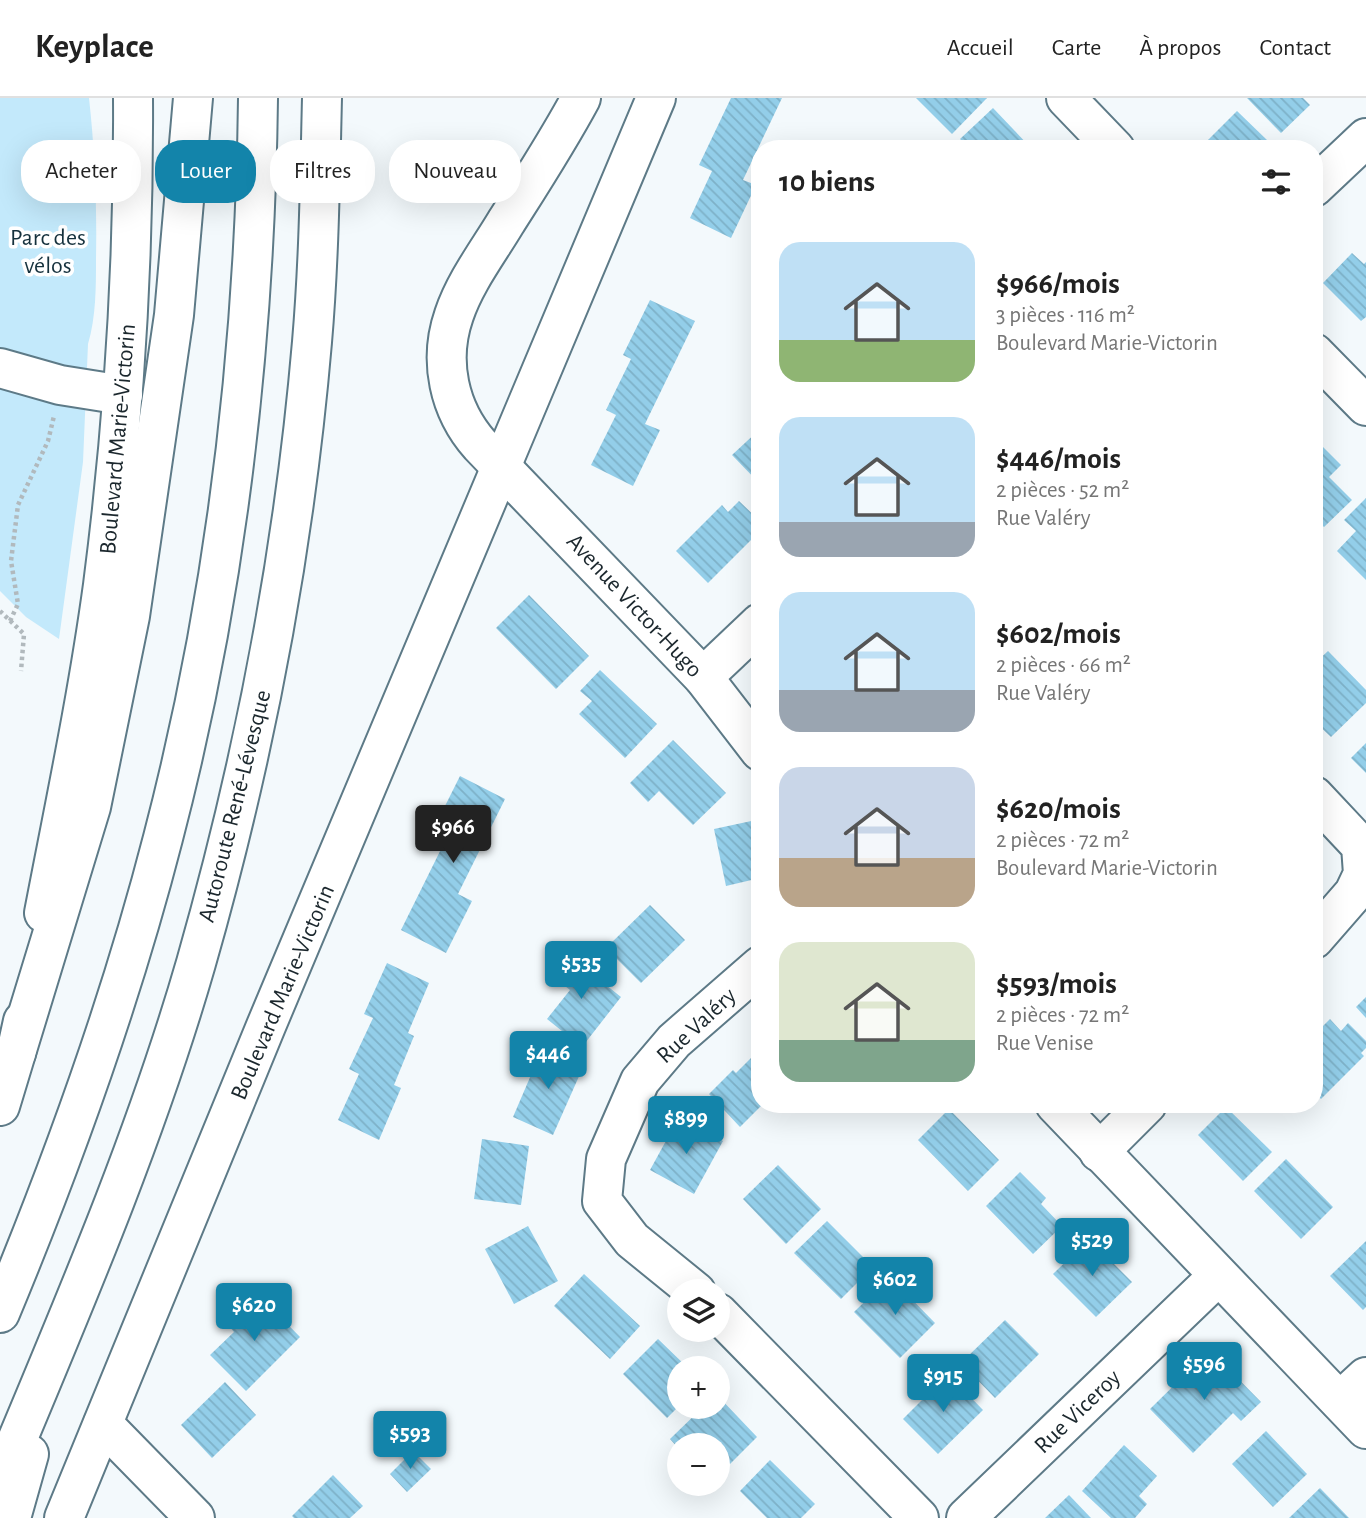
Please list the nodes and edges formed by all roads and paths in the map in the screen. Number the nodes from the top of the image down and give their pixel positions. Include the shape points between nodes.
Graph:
1 (133, 98) edge
2 (193, 98) edge
3 (258, 98) edge
4 (322, 98) edge
5 (581, 98) edge
6 (656, 98) edge
7 (1066, 98) edge
8 (1366, 138) edge
9 (1106, 140) edge
10 (1323, 179) edge
11 (1323, 362) edge
12 (0, 368) edge
13 (123, 395) junction
14 (1366, 406) edge
15 (48, 441) dead end
16 (502, 466) junction
17 (0, 611) edge
18 (10, 621) junction
19 (751, 632) edge
20 (21, 671) dead end
21 (703, 677) junction
22 (751, 739) edge
23 (1323, 806) edge
24 (1323, 926) edge
25 (751, 974) edge
26 (16, 1053) junction
27 (0, 1106) edge
28 (1063, 1113) edge
29 (1138, 1113) edge
30 (1099, 1152) junction
31 (1218, 1276) junction
32 (680, 1279) edge
33 (0, 1313) edge
34 (68, 1317) junction
35 (730, 1325) edge
36 (1358, 1402) edge
37 (103, 1424) junction
38 (0, 1481) edge
39 (11, 1518) edge
40 (64, 1518) edge
41 (195, 1518) edge
42 (919, 1518) edge
43 (966, 1518) edge

1 - 13 main road, Boulevard Marie-Victorin via 132,268
2 - 26 main road via 174,316 127,629 91,807
3 - 33 main road via 253,272 241,411 206,648 164,835 120,989 75,1122
4 - 34 main road, Autoroute René-Lévesque via 312,341 294,503 260,703 239,803 195,966 151,1100
5 - 16 main road via 464,294 449,336 446,357 455,407 470,433
6 - 16 main road, Boulevard Marie-Victorin
7 - 9 main road
8 - 10 main road
11 - 14 main road
12 - 13 main road via 60,386
13 - 26 main road, Boulevard Marie-Victorin via 103,587 78,742
15 - 18 path via 18,505 11,561 18,604
16 - 21 main road, Avenue Victor-Hugo
16 - 37 main road, Boulevard Marie-Victorin
17 - 18 path
18 - 20 path via 24,634
19 - 21 main road
21 - 22 main road, Avenue Victor-Hugo
23 - 24 main road via 1361,846 1363,874 1354,893
25 - 32 main road, Rue Valéry via 674,1041 640,1081 606,1159 602,1201 632,1240
26 - 27 main road, Boulevard Marie-Victorin
28 - 30 main road
29 - 30 main road
30 - 31 main road
31 - 36 main road
31 - 43 main road, Rue Viceroy
34 - 38 main road, Autoroute René-Lévesque
34 - 39 main road
35 - 42 main road
37 - 40 main road, Boulevard Marie-Victorin
37 - 41 main road

